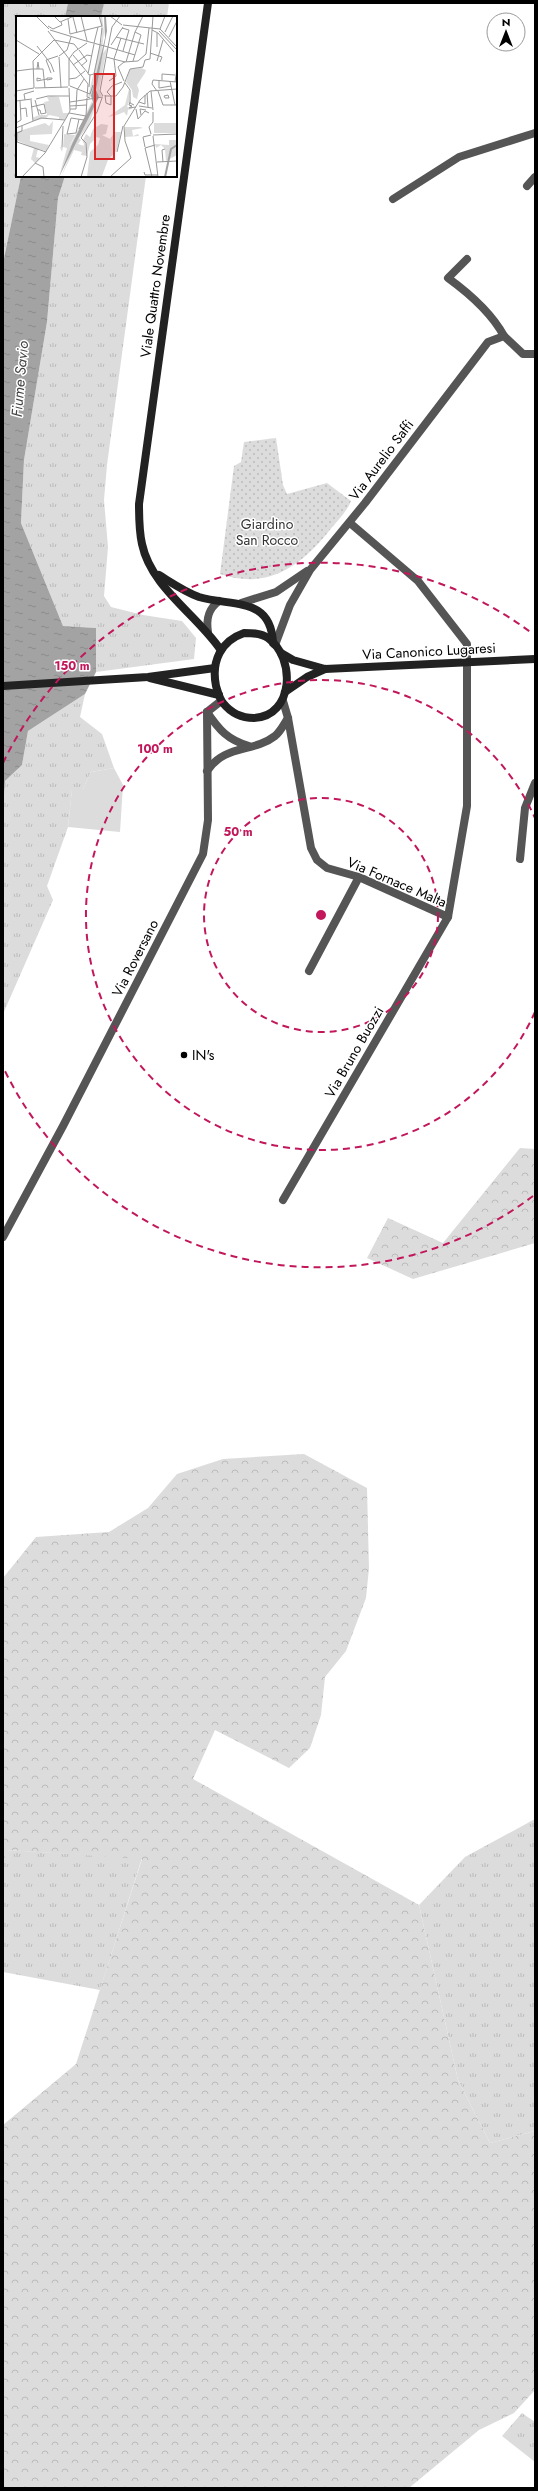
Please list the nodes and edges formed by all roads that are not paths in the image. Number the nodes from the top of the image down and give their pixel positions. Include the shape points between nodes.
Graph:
1 (208, 3) edge
2 (535, 133) edge
3 (535, 177) edge
4 (527, 186) dead end
5 (393, 199) dead end
6 (468, 259) dead end
7 (504, 336) junction
8 (523, 354) junction
9 (535, 354) edge
10 (535, 359) edge
11 (350, 523) junction
12 (310, 570) junction
13 (153, 571) junction
14 (219, 601) junction
15 (241, 603) junction
16 (208, 632) junction
17 (274, 644) junction
18 (220, 649) junction
19 (281, 653) junction
20 (535, 659) edge
21 (466, 663) junction
22 (215, 668) junction
23 (325, 669) junction
24 (148, 677) junction
25 (3, 686) edge
26 (285, 692) junction
27 (220, 698) junction
28 (283, 701) junction
29 (207, 712) junction
30 (288, 718) junction
31 (249, 746) junction
32 (206, 772) junction
33 (535, 783) edge
34 (520, 859) dead end
35 (359, 877) junction
36 (448, 917) junction
37 (309, 971) dead end
38 (283, 1200) dead end
39 (3, 1236) edge

1 - 13 street, Viale Quattro Novembre via 139,504 142,544
2 - 5 street via 459,156
3 - 4 street
6 - 7 street via 448,278 469,294 496,323
7 - 8 street
7 - 11 street, Via Aurelio Saffi via 488,342
8 - 9 street
8 - 10 street
11 - 12 street, Via Aurelio Saffi
11 - 21 street, Via Fornace Malta via 418,581 467,644
12 - 15 street via 276,592
12 - 17 street, Via Aurelio Saffi via 290,604
13 - 14 street via 185,591
13 - 16 street, Viale Quattro Novembre
14 - 15 street
14 - 16 street via 212,606 206,622
15 - 17 street via 264,616 270,624
16 - 18 street, Viale Quattro Novembre
17 - 18 street via 262,635 244,633 227,641
17 - 19 street
18 - 22 street
19 - 23 street via 297,662
19 - 26 street via 286,676
20 - 21 street, Via Canonico Lugaresi
21 - 23 street, Via Canonico Lugaresi
21 - 36 street, Via Fornace Malta via 468,806
22 - 24 street
22 - 27 street
23 - 26 street via 307,677
24 - 25 street
24 - 27 street
26 - 28 street
27 - 28 street via 237,716 247,718 268,715
27 - 29 street
28 - 30 street, Via Fornace Malta
29 - 31 street via 220,731 232,741
29 - 32 street, Via Roversano
30 - 31 street via 276,736
30 - 35 street, Via Fornace Malta via 311,848 317,860 327,868
31 - 32 street via 220,757
32 - 39 street, Via Roversano via 208,820 203,854 63,1126
33 - 34 street via 525,808
35 - 36 street, Via Fornace Malta
35 - 37 street
36 - 38 street, Via Bruno Buozzi

